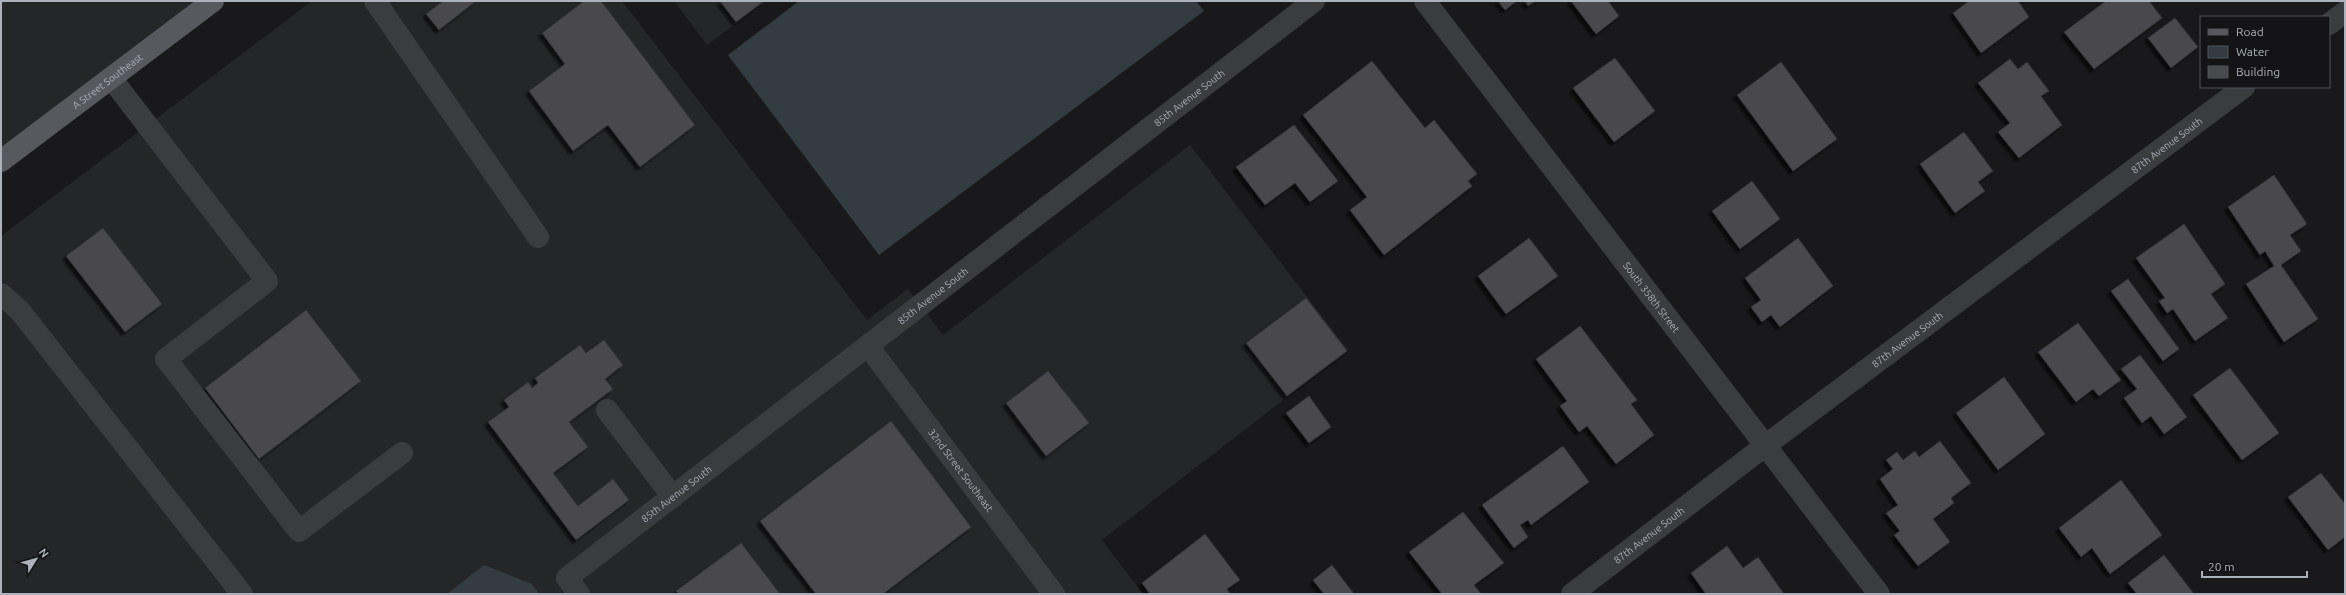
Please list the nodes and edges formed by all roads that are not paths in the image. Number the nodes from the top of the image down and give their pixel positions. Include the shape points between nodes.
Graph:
1 (213, 1) edge
2 (375, 1) edge
3 (1314, 1) edge
4 (1425, 1) edge
5 (2345, 12) edge
6 (2330, 23) edge
7 (111, 78) junction
8 (2243, 88) edge
9 (1, 161) edge
10 (538, 237) dead end
11 (1, 294) edge
12 (868, 346) junction
13 (607, 410) dead end
14 (1766, 445) junction
15 (402, 453) dead end
16 (673, 497) junction
17 (242, 594) edge
18 (579, 594) edge
19 (1054, 594) edge
20 (1572, 594) edge
21 (1879, 594) edge

1 - 7 main road, A Street Southeast
2 - 10 street
3 - 12 street, 85th Avenue South
4 - 14 street, South 358th Street
5 - 6 street
7 - 9 main road, A Street Southeast
7 - 15 street via 267,281 166,359 299,532
8 - 14 street, 87th Avenue South
11 - 17 street via 20,311
12 - 16 street, 85th Avenue South
12 - 19 street, 32nd Street Southeast
13 - 16 street
14 - 20 street, 87th Avenue South
14 - 21 street, South 358th Street
16 - 18 street, 85th Avenue South via 567,578

